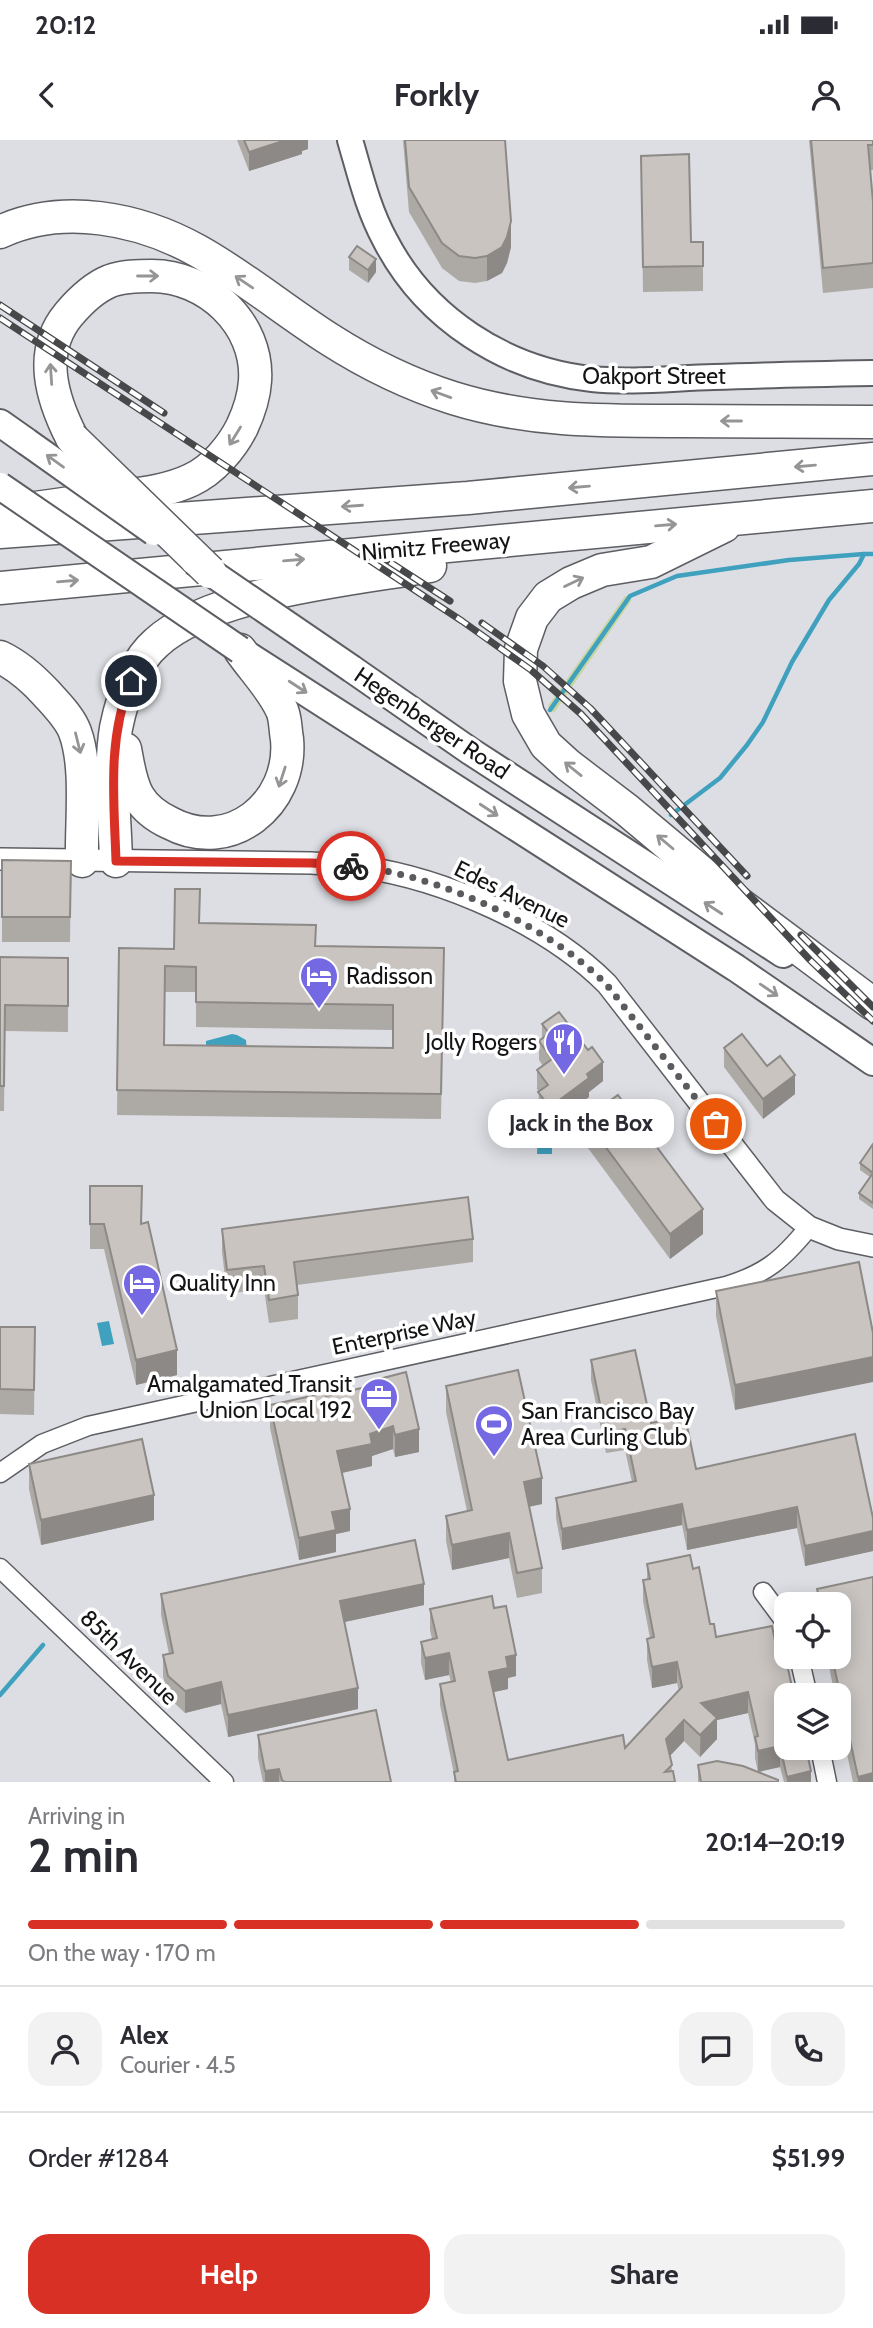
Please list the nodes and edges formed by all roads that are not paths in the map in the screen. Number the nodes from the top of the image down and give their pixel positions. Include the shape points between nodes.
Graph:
1 (350, 140) edge
2 (0, 232) edge
3 (873, 373) edge
4 (873, 422) edge
5 (0, 423) edge
6 (873, 459) edge
7 (0, 486) edge
8 (873, 506) edge
9 (0, 513) edge
10 (741, 518) junction
11 (0, 532) edge
12 (500, 540) junction
13 (210, 572) junction
14 (0, 588) edge
15 (240, 650) junction
16 (0, 657) edge
17 (125, 695) junction
18 (0, 859) edge
19 (82, 861) junction
20 (116, 861) junction
21 (873, 1004) edge
22 (873, 1012) edge
23 (873, 1062) edge
24 (808, 1227) junction
25 (873, 1246) edge
26 (0, 1473) edge
27 (0, 1568) edge
28 (762, 1592) dead end
29 (774, 1608) edge
30 (822, 1760) edge
31 (224, 1782) edge
32 (827, 1782) edge

1 - 3 main road, Oakport Street via 373,215 399,265 458,327 510,358 559,374 621,380
4 -> 2 highway via 582,421 507,413 452,398 374,366 198,251 167,236 134,225 75,216 26,221
13 -> 5 main road, Hegenberger Road, bridge
6 -> 11 highway, Nimitz Freeway via 468,498
7 - 15 main road, Hegenberger Road, bridge
8 - 10 highway, Nimitz Freeway
13 -> 9 highway, bridge via 72,438 57,409 50,369 53,342 85,296 110,281 136,275 188,282 227,307 251,349 256,379 251,408 218,460 193,480 164,489
12 -> 10 highway, Nimitz Freeway
21 -> 10 highway via 738,903 568,765 547,745 528,714 520,681 521,649 532,618 548,597 602,570 651,562
14 -> 12 highway, Nimitz Freeway
12 - 17 highway via 443,563 284,591 215,609 180,625 154,644
22 -> 13 main road, Hegenberger Road, bridge via 470,751
15 -> 17 highway via 281,707 288,753 272,800 253,818 231,829 204,834 180,829 155,816 138,796 124,747
15 -> 23 main road, Hegenberger Road via 736,968
16 -> 19 highway via 40,687 75,730 81,756
17 - 20 highway via 113,761
18 - 19 street, Edes Avenue
19 - 20 street, Edes Avenue
20 - 24 street, Edes Avenue via 361,867 455,891 560,944 599,976 775,1200
24 - 25 street, Edes Avenue
24 - 26 street, Enterprise Way via 774,1265 753,1278 88,1426 42,1444
27 - 31 street, 85th Avenue
28 - 29 street
30 - 32 street

